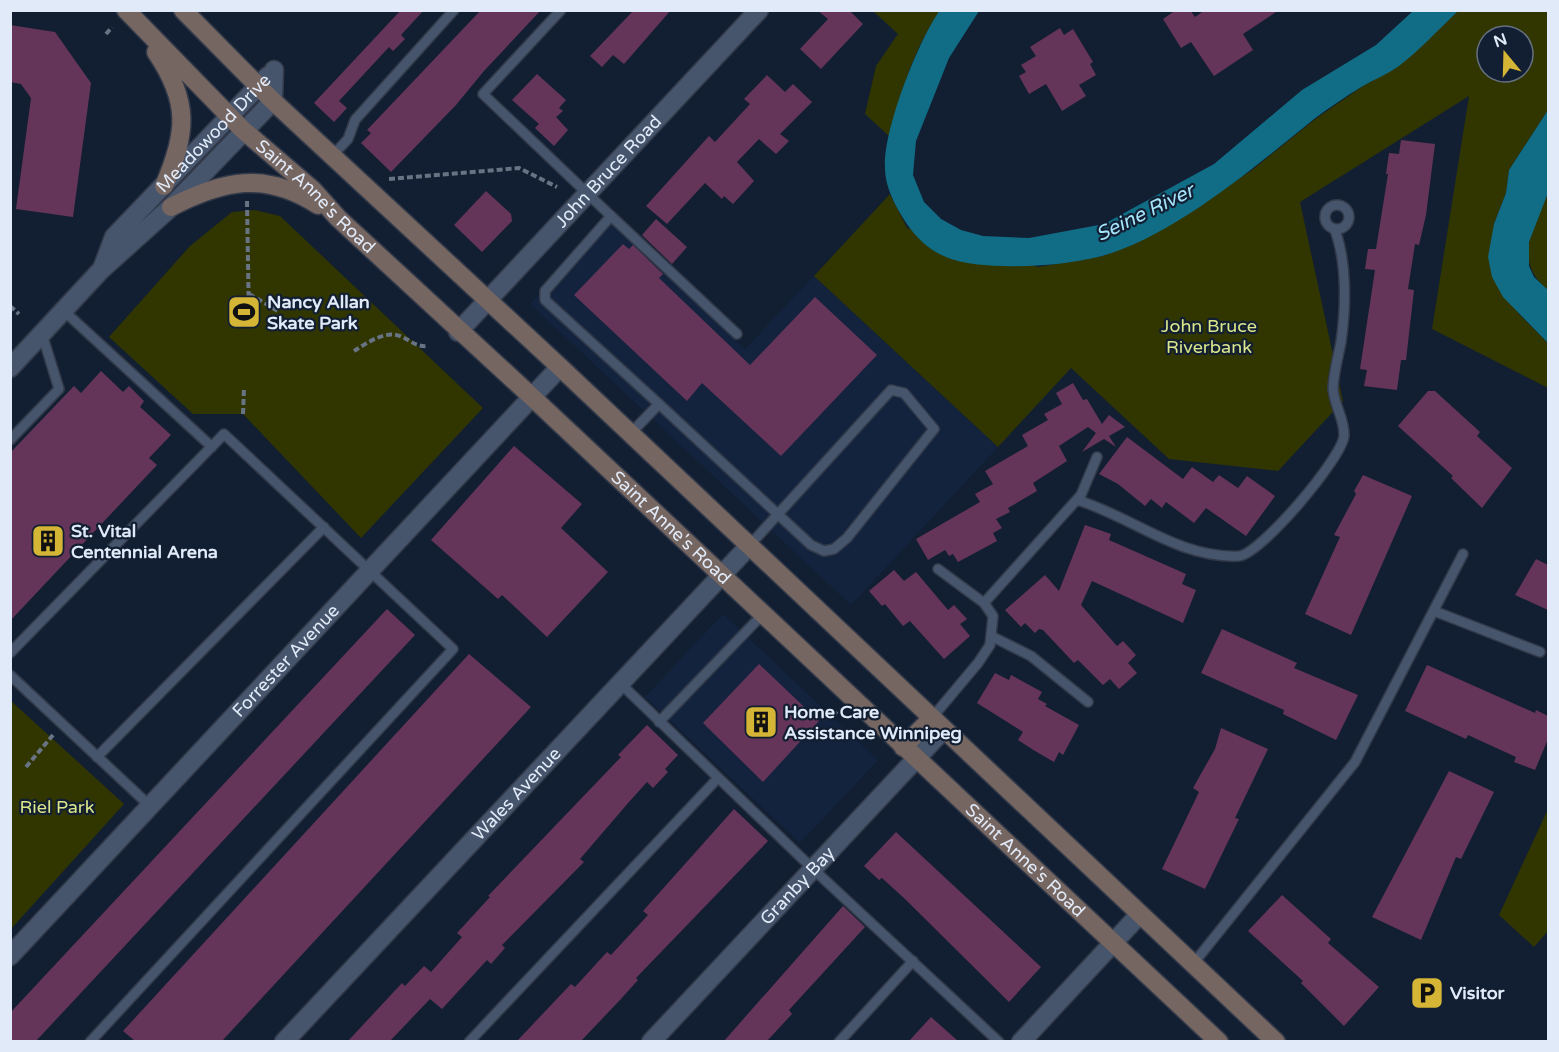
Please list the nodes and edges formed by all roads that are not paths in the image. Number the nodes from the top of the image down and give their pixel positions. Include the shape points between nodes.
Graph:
1 (183, 10) edge
2 (454, 10) edge
3 (561, 10) edge
4 (759, 10) edge
5 (130, 14) edge
6 (257, 86) junction
7 (273, 101) junction
8 (229, 116) junction
9 (243, 130) junction
10 (332, 156) junction
11 (164, 186) junction
12 (586, 196) junction
13 (171, 207) junction
14 (611, 216) junction
15 (338, 219) junction
16 (1335, 230) dead end
17 (101, 270) junction
18 (487, 302) junction
19 (64, 310) junction
20 (458, 332) junction
21 (42, 334) junction
22 (737, 334) dead end
23 (10, 368) edge
24 (560, 368) junction
25 (532, 397) junction
26 (659, 404) junction
27 (630, 434) junction
28 (10, 440) edge
29 (212, 447) junction
30 (1097, 457) dead end
31 (1077, 500) junction
32 (779, 514) junction
33 (324, 527) junction
34 (749, 546) junction
35 (1463, 554) dead end
36 (938, 569) dead end
37 (371, 570) junction
38 (721, 576) junction
39 (984, 603) junction
40 (1434, 610) junction
41 (762, 615) junction
42 (991, 636) junction
43 (1540, 652) dead end
44 (10, 653) edge
45 (10, 675) edge
46 (621, 684) junction
47 (1089, 702) dead end
48 (659, 722) junction
49 (937, 724) junction
50 (910, 753) junction
51 (98, 757) junction
52 (718, 778) junction
53 (150, 806) junction
54 (812, 868) junction
55 (1140, 914) junction
56 (1113, 942) junction
57 (10, 956) edge
58 (913, 961) junction
59 (1193, 964) junction
60 (90, 1041) edge
61 (284, 1041) edge
62 (469, 1041) edge
63 (651, 1041) edge
64 (838, 1041) edge
65 (999, 1041) edge
66 (1021, 1041) edge
67 (1219, 1041) edge
68 (1276, 1041) edge

1 - 6 main road
2 - 10 lane via 355,120 348,140
3 - 12 lane via 483,94
4 - 12 street, John Bruce Road
5 - 8 main road, Saint Anne's Road
5 - 11 main road via 168,71 183,114 176,157
6 - 7 main road
6 - 8 street, Meadowood Drive
7 - 9 street, Meadowood Drive
7 - 10 main road
8 - 9 main road, Saint Anne's Road
8 - 11 street, Meadowood Drive
9 - 13 street, Meadowood Drive
9 - 15 main road, Saint Anne's Road via 313,190
10 - 18 main road
11 - 17 street, Meadowood Drive via 114,237
12 - 14 lane
12 - 18 street, John Bruce Road
13 - 15 main road via 227,184 270,184 303,195
13 - 17 street, Meadowood Drive
14 - 22 lane
14 - 26 lane via 545,291 545,300
15 - 20 main road, Saint Anne's Road
16 - 31 lane via 1343,272 1334,393 1344,436 1333,459 1276,531 1248,555 1216,555 1187,548 1137,527 1112,511
17 - 19 street, Meadowood Drive
18 - 20 street, John Bruce Road
18 - 24 main road
19 - 21 street, Meadowood Drive
19 - 29 lane
20 - 25 main road, Saint Anne's Road
21 - 23 street, Meadowood Drive
21 - 28 lane via 59,388
24 - 25 street, Forrester Avenue
24 - 27 main road
25 - 37 street, Forrester Avenue
25 - 38 main road, Saint Anne's Road
26 - 27 lane
26 - 32 lane
27 - 34 main road
29 - 33 lane via 224,434
29 - 44 lane
30 - 31 lane
31 - 39 lane
32 - 32 lane via 891,390 904,393 934,429 834,549 824,552 811,545
32 - 34 lane
33 - 37 lane
33 - 51 lane
34 - 38 street, Wales Avenue
34 - 49 main road
35 - 40 lane
36 - 39 lane
37 - 53 street, Forrester Avenue
37 - 60 lane via 453,649
38 - 41 main road, Saint Anne's Road
38 - 46 street, Wales Avenue
39 - 42 lane via 993,616
40 - 43 lane
40 - 59 lane via 1355,762
41 - 48 lane
41 - 50 main road, Saint Anne's Road
42 - 47 lane via 1031,656
42 - 49 lane via 990,645
45 - 51 lane
46 - 48 lane
46 - 61 street, Wales Avenue
48 - 52 lane
49 - 50 main road
49 - 55 main road
50 - 54 street, Granby Bay
50 - 56 main road, Saint Anne's Road
51 - 53 lane
52 - 54 lane
52 - 62 lane
53 - 57 street, Forrester Avenue
54 - 58 lane
54 - 63 street, Granby Bay
55 - 56 street
55 - 59 main road
56 - 66 street
56 - 67 main road, Saint Anne's Road
58 - 64 lane
58 - 65 lane
59 - 68 main road

